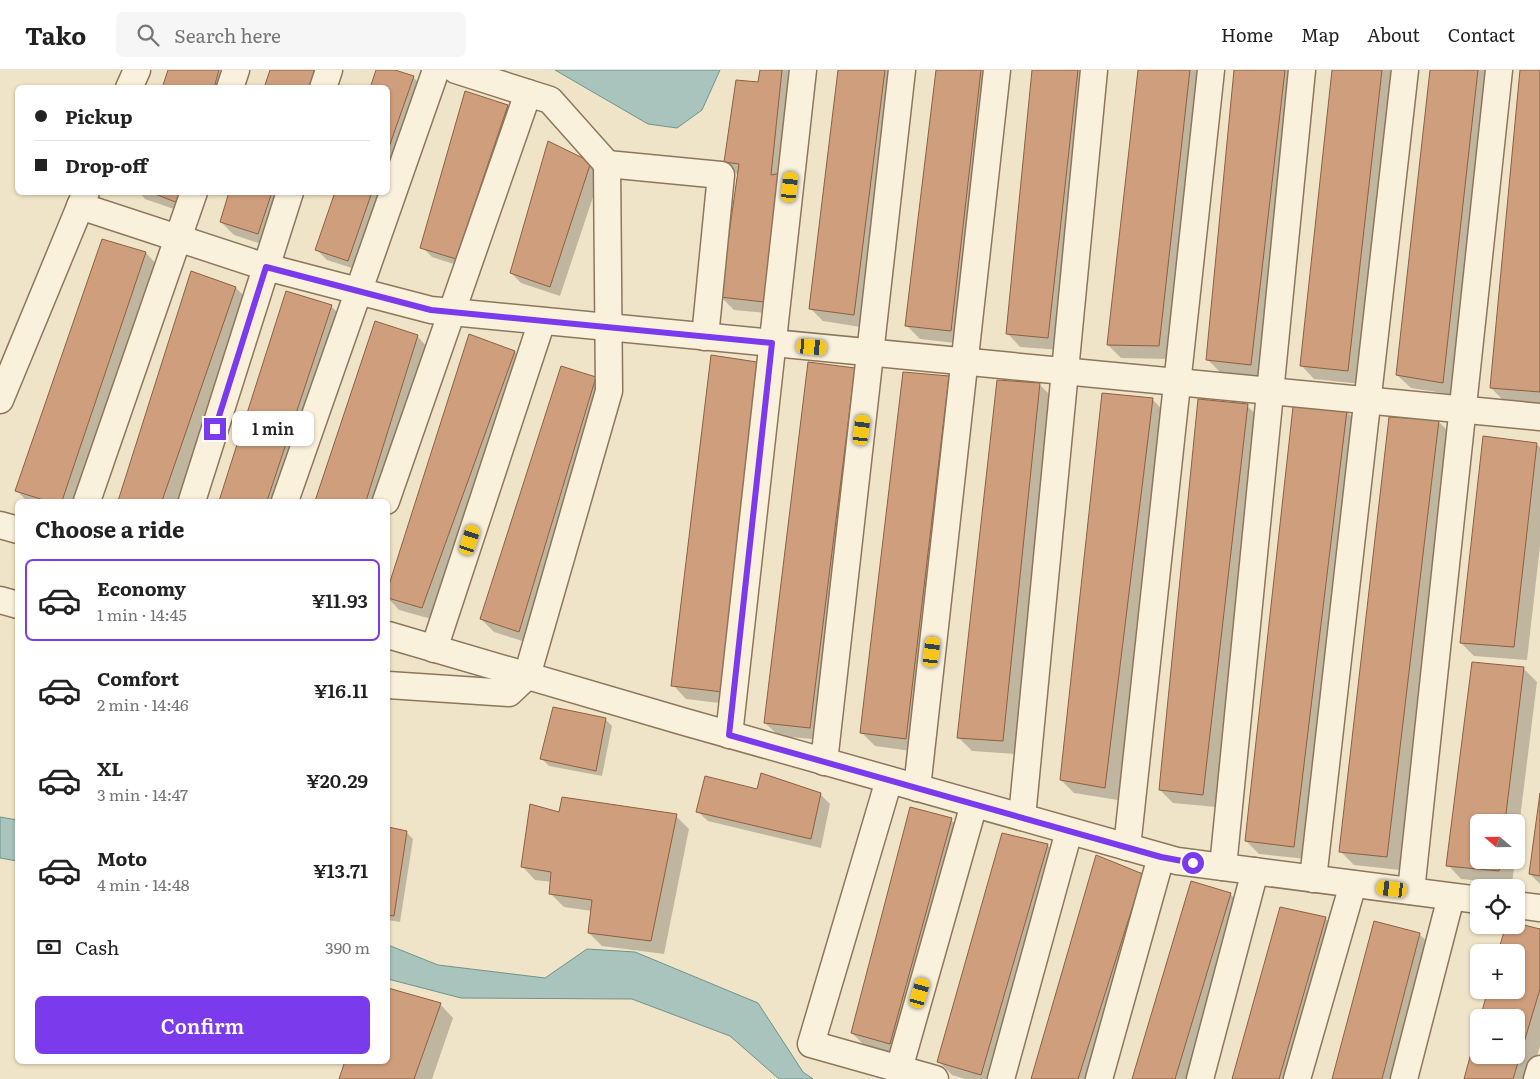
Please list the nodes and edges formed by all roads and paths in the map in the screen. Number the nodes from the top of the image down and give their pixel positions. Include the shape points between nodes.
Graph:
1 (137, 70) edge
2 (236, 70) edge
3 (329, 70) edge
4 (436, 70) edge
5 (456, 70) edge
6 (803, 70) edge
7 (902, 70) edge
8 (998, 70) edge
9 (1094, 70) edge
10 (1211, 70) edge
11 (1302, 70) edge
12 (1405, 70) edge
13 (1499, 70) edge
14 (130, 85) edge
15 (231, 85) edge
16 (325, 85) edge
17 (528, 93) junction
18 (607, 164) junction
19 (193, 195) edge
20 (289, 195) edge
21 (83, 199) edge
22 (178, 238) junction
23 (266, 267) junction
24 (358, 291) junction
25 (452, 312) junction
26 (542, 321) junction
27 (608, 327) junction
28 (705, 337) junction
29 (772, 343) junction
30 (870, 353) junction
31 (965, 362) junction
32 (1178, 382) junction
33 (1270, 391) junction
34 (0, 400) edge
35 (1367, 400) junction
36 (1463, 410) junction
37 (1540, 417) edge
38 (88, 499) edge
39 (193, 499) edge
40 (286, 499) edge
41 (387, 499) edge
42 (0, 525) edge
43 (15, 529) edge
44 (0, 600) edge
45 (15, 604) edge
46 (390, 636) edge
47 (434, 649) junction
48 (527, 676) junction
49 (390, 686) edge
50 (729, 735) junction
51 (824, 762) junction
52 (889, 780) junction
53 (917, 788) junction
54 (974, 804) junction
55 (1022, 818) junction
56 (1069, 831) junction
57 (1128, 848) junction
58 (1161, 857) junction
59 (1223, 867) junction
60 (1255, 871) junction
61 (1313, 879) junction
62 (1353, 884) junction
63 (1411, 891) junction
64 (1451, 896) junction
65 (1470, 899) edge
66 (1525, 906) edge
67 (1540, 908) edge
68 (899, 1069) junction
69 (1540, 1069) edge
70 (935, 1079) edge
71 (1001, 1079) edge
72 (1099, 1079) edge
73 (1200, 1079) edge
74 (1297, 1079) edge
75 (1404, 1079) edge
76 (1537, 1079) edge

1 - 14 street
2 - 15 street
3 - 16 street
4 - 24 street
5 - 17 street
6 - 29 street
7 - 30 street
8 - 31 street
9 - 55 street
10 - 32 street
11 - 33 street
12 - 35 street
13 - 36 street
17 - 18 street via 550,100
17 - 25 street
18 - 27 street
18 - 28 street via 721,175
19 - 22 street
20 - 23 street
21 - 22 street
21 - 34 street
22 - 23 street
22 - 38 street
23 - 24 street
23 - 39 street
24 - 25 street via 431,310
24 - 40 street
25 - 26 street
25 - 41 street
26 - 27 street
26 - 47 street
27 - 28 street
27 - 48 street via 609,390
28 - 29 street
29 - 30 street
29 - 50 street
30 - 31 street
30 - 51 street
31 - 32 street
31 - 53 street
32 - 33 street
32 - 57 street
33 - 35 street
33 - 59 street
35 - 36 street
35 - 61 street
36 - 37 street
36 - 63 street
42 - 43 street
44 - 45 street
46 - 47 street
47 - 48 street
48 - 49 street via 509,693
48 - 50 street
50 - 51 street
51 - 52 street
52 - 53 street
52 - 68 street via 811,1044
53 - 54 street
54 - 55 street
54 - 68 street
55 - 56 street
56 - 57 street
56 - 71 street
57 - 58 street
58 - 59 street
58 - 72 street
59 - 60 street
60 - 61 street
60 - 73 street
61 - 62 street
62 - 63 street
62 - 74 street
63 - 64 street
64 - 65 street
64 - 75 street
66 - 67 street
68 - 70 street
69 - 76 street

